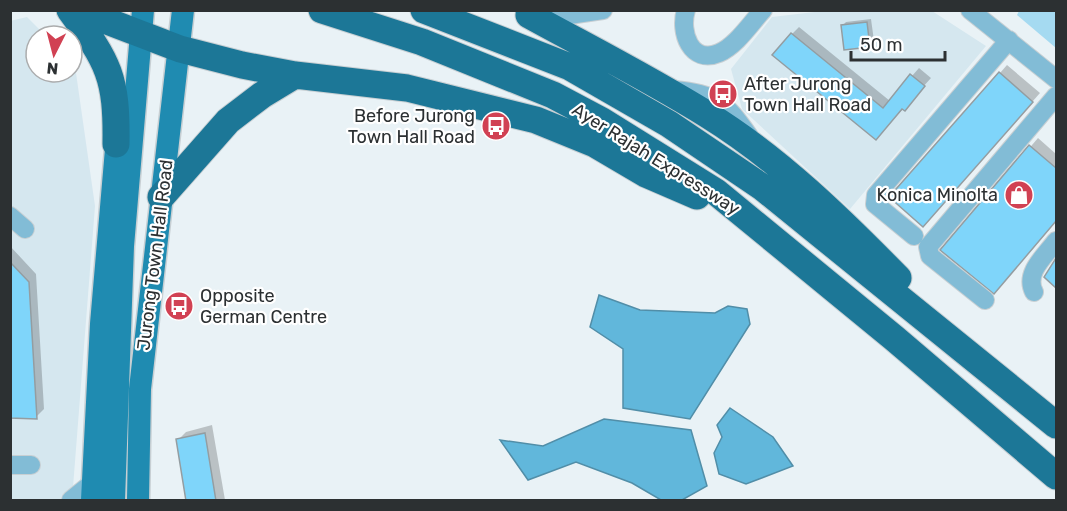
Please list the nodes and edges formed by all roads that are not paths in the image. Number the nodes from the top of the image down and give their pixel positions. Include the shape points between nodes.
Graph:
1 (70, 10) edge
2 (78, 10) edge
3 (183, 10) edge
4 (322, 10) edge
5 (424, 10) edge
6 (603, 10) edge
7 (686, 10) edge
8 (763, 10) edge
9 (970, 10) edge
10 (525, 13) edge
11 (142, 22) edge
12 (1008, 40) junction
13 (180, 49) junction
14 (295, 75) junction
15 (1056, 79) edge
16 (1056, 96) edge
17 (116, 144) junction
18 (161, 196) junction
19 (731, 202) junction
20 (10, 216) edge
21 (25, 229) dead end
22 (914, 236) dead end
23 (1056, 241) edge
24 (1034, 292) dead end
25 (985, 300) dead end
26 (989, 371) junction
27 (1056, 425) edge
28 (10, 465) edge
29 (32, 465) dead end
30 (1056, 476) edge
31 (103, 493) edge
32 (71, 501) edge
33 (138, 501) edge

1 - 17 highway via 102,53 112,79
2 - 11 highway
3 - 13 main road, Jurong Town Hall Road
4 - 19 highway, Ayer Rajah Expressway via 422,42 552,95 602,121
5 - 26 highway, Ayer Rajah Expressway via 570,67 669,124 762,187
6 - 10 street via 569,15
7 - 8 street via 682,27 689,47 712,55 727,49
9 - 12 street
10 - 26 highway via 709,116 761,153 838,217
11 - 13 highway
11 - 17 main road via 127,51
11 - 31 main road, Jurong Town Hall Road
12 - 15 street
12 - 22 street via 876,195 875,204
13 - 14 highway
13 - 18 main road, Jurong Town Hall Road
14 - 18 highway via 228,121
14 - 19 highway via 407,88 536,120 596,144 690,195
16 - 25 street via 928,247 930,256
17 - 31 main road via 101,324
18 - 33 main road, Jurong Town Hall Road via 140,389
19 - 30 highway, Ayer Rajah Expressway
20 - 21 street
23 - 24 street via 1030,275
26 - 27 highway, Ayer Rajah Expressway
28 - 29 street
31 - 32 street

